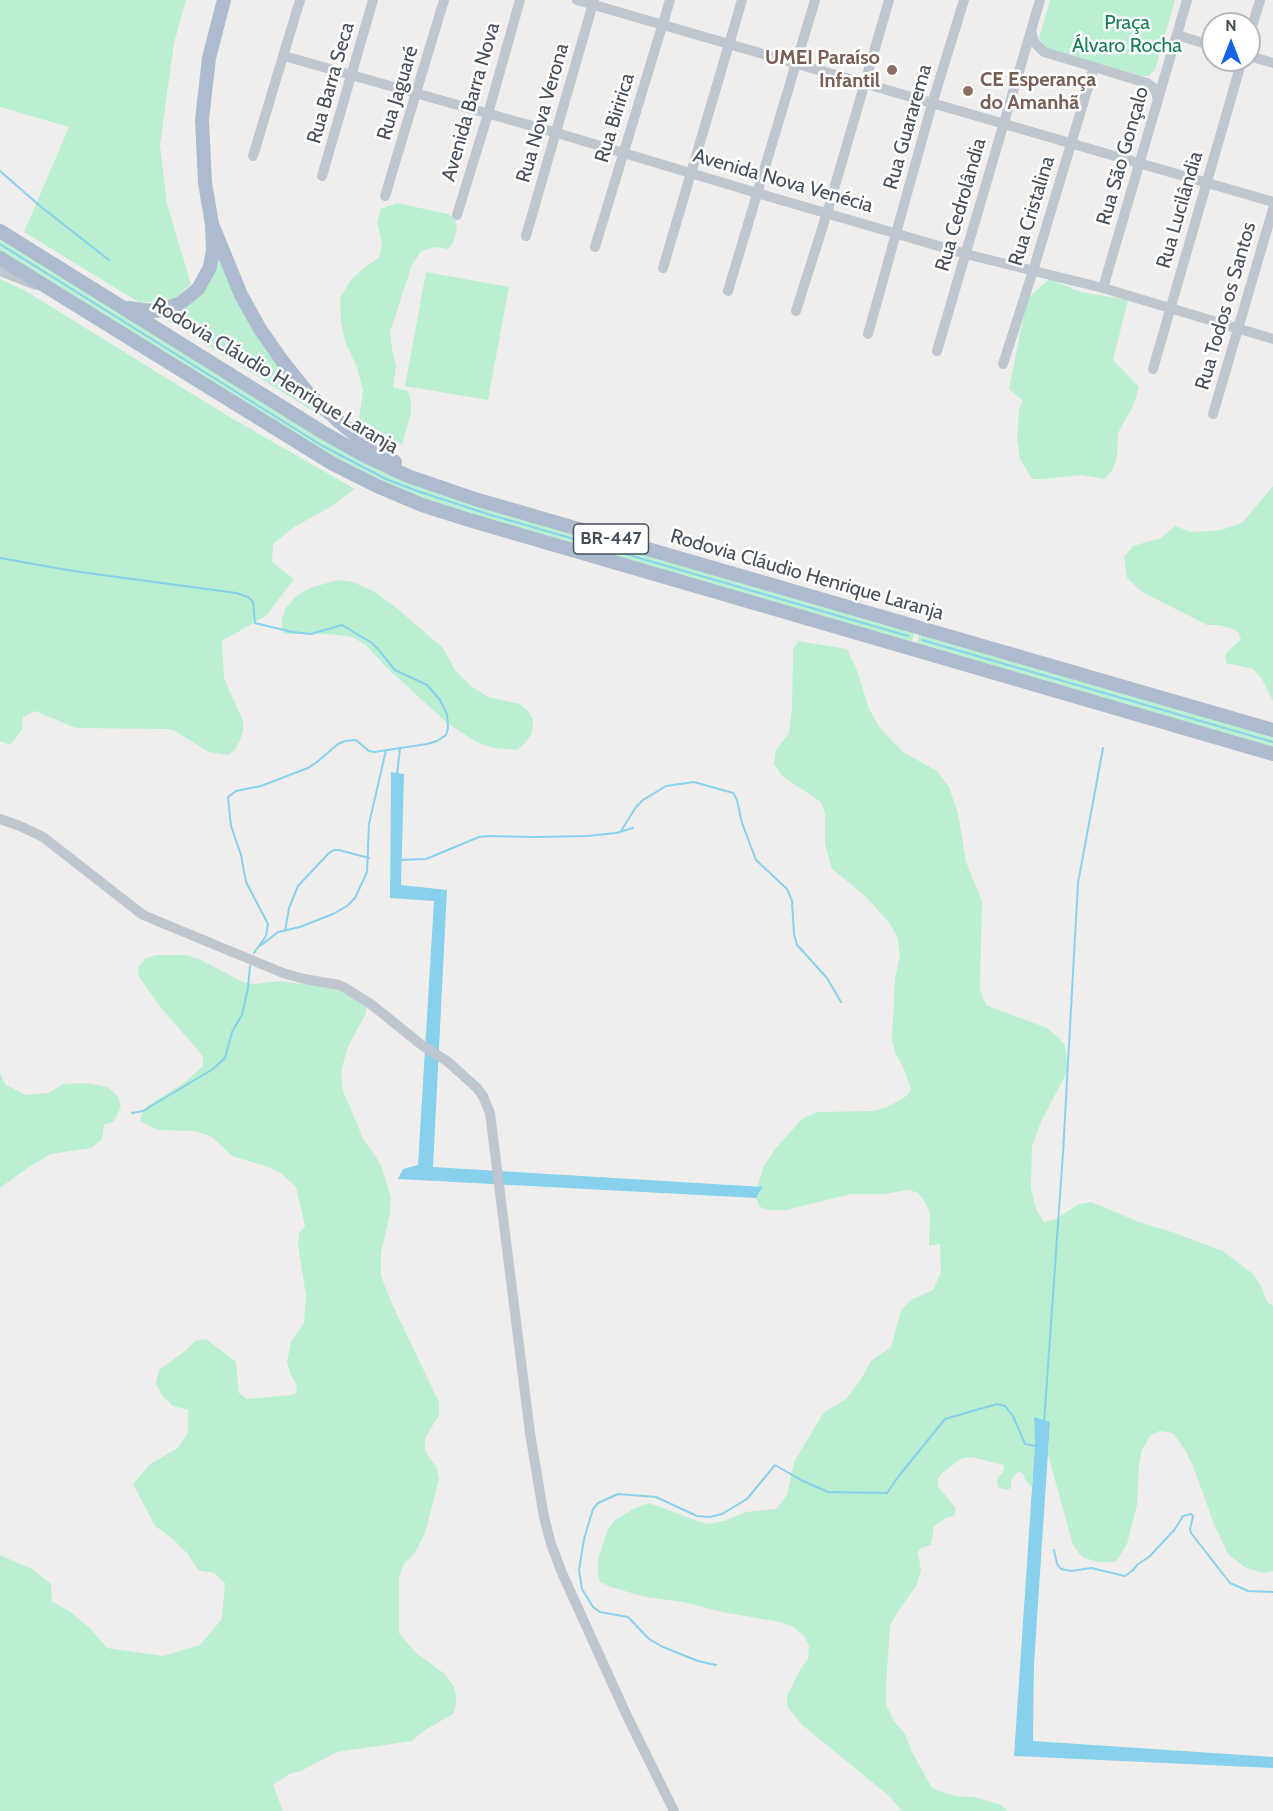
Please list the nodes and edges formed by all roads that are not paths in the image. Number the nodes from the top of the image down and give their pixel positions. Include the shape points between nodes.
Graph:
1 (224, 0) edge
2 (300, 0) edge
3 (373, 0) edge
4 (444, 0) edge
5 (520, 0) edge
6 (577, 0) edge
7 (670, 0) edge
8 (742, 0) edge
9 (814, 0) edge
10 (889, 0) edge
11 (964, 0) edge
12 (1040, 0) edge
13 (1187, 1) edge
14 (594, 2) edge
15 (663, 24) junction
16 (1032, 28) junction
17 (1177, 35) junction
18 (1201, 42) edge
19 (729, 45) junction
20 (284, 56) junction
21 (796, 64) junction
22 (1094, 67) junction
23 (1166, 72) junction
24 (1239, 72) edge
25 (352, 75) junction
26 (1140, 81) junction
27 (865, 85) junction
28 (417, 94) junction
29 (1157, 102) junction
30 (932, 104) junction
31 (488, 114) junction
32 (1004, 123) junction
33 (557, 133) junction
34 (1071, 143) junction
35 (624, 152) junction
36 (253, 156) dead end
37 (1139, 164) junction
38 (692, 173) junction
39 (322, 176) dead end
40 (1207, 183) junction
41 (757, 193) junction
42 (385, 196) dead end
43 (1273, 202) edge
44 (1273, 209) edge
45 (827, 213) junction
46 (457, 215) dead end
47 (212, 224) junction
48 (0, 231) edge
49 (896, 233) junction
50 (526, 236) dead end
51 (595, 247) dead end
52 (966, 254) junction
53 (0, 258) edge
54 (663, 268) dead end
55 (0, 271) edge
56 (1033, 271) junction
57 (1103, 288) junction
58 (728, 291) dead end
59 (61, 296) junction
60 (118, 305) junction
61 (1170, 308) junction
62 (796, 311) dead end
63 (1238, 329) junction
64 (868, 334) dead end
65 (1273, 339) edge
66 (937, 351) dead end
67 (1003, 364) dead end
68 (1153, 369) dead end
69 (1213, 414) dead end
70 (475, 499) junction
71 (1273, 730) edge
72 (1273, 754) edge
73 (0, 819) edge
74 (674, 1811) edge

1 - 47 main road via 209,58 202,120 204,183
2 - 20 street
3 - 25 street, Rua Barra Seca
4 - 28 street, Rua Jaguaré
5 - 31 street, Avenida Barra Nova
6 - 14 street
7 - 15 street, Rua Biririca
8 - 19 street
9 - 21 street
10 - 27 street
11 - 30 street, Rua Guararema
12 - 16 street, Rua Cedrolândia
13 - 17 street, Rua São Gonçalo
14 - 15 street
14 - 33 street, Rua Nova Verona
15 - 19 street
15 - 35 street, Rua Biririca
16 - 22 street via 1034,42 1044,52
16 - 32 street, Rua Cedrolândia
17 - 18 street
17 - 23 street, Rua São Gonçalo
19 - 21 street
19 - 38 street
20 - 25 street, Avenida Nova Venécia
20 - 36 street
21 - 27 street
21 - 41 street
22 - 26 street
22 - 34 street, Rua Cristalina
23 - 26 street via 1154,81
23 - 29 street, Rua São Gonçalo
24 - 40 street, Rua Lucilândia
25 - 28 street, Avenida Nova Venécia
25 - 39 street, Rua Barra Seca
26 - 29 street via 1153,86
27 - 30 street
27 - 45 street
28 - 31 street, Avenida Nova Venécia
28 - 42 street, Rua Jaguaré
29 - 37 street, Rua São Gonçalo
30 - 32 street
30 - 49 street, Rua Guararema
31 - 33 street, Avenida Nova Venécia
31 - 46 street, Avenida Barra Nova
32 - 34 street
32 - 52 street, Rua Cedrolândia
33 - 35 street, Avenida Nova Venécia
33 - 50 street, Rua Nova Verona
34 - 37 street
34 - 56 street, Rua Cristalina
35 - 38 street, Avenida Nova Venécia
35 - 51 street, Rua Biririca
37 - 40 street
37 - 57 street, Rua São Gonçalo
38 - 41 street, Avenida Nova Venécia
38 - 54 street
40 - 43 street
40 - 61 street, Rua Lucilândia
41 - 45 street, Avenida Nova Venécia
41 - 58 street
44 - 63 street, Rua Todos os Santos
45 - 49 street, Avenida Nova Venécia
45 - 62 street
47 - 60 main road via 210,267 192,296 157,311
47 - 70 main road via 250,312 308,393 352,433 385,456
48 - 60 main road, Rodovia Cláudio Henrique Laranja / BR-447
49 - 52 street, Avenida Nova Venécia
49 - 64 street, Rua Guararema
52 - 56 street, Avenida Nova Venécia
52 - 66 street, Rua Cedrolândia
53 - 59 main road, BR-447
55 - 59 street
56 - 57 street, Avenida Nova Venécia
56 - 67 street, Rua Cristalina
57 - 61 street, Avenida Nova Venécia
59 - 72 main road, BR-447 via 333,464 422,505
60 - 70 main road, Rodovia Cláudio Henrique Laranja / BR-447 via 344,445 408,476
61 - 63 street, Avenida Nova Venécia
61 - 68 street, Rua Lucilândia
63 - 65 street, Avenida Nova Venécia
63 - 69 street, Rua Todos os Santos
70 - 71 main road, Rodovia Cláudio Henrique Laranja / BR-447
73 - 74 street via 43,837 150,918 283,973 347,989 447,1062 483,1096 490,1113 530,1433 551,1544

